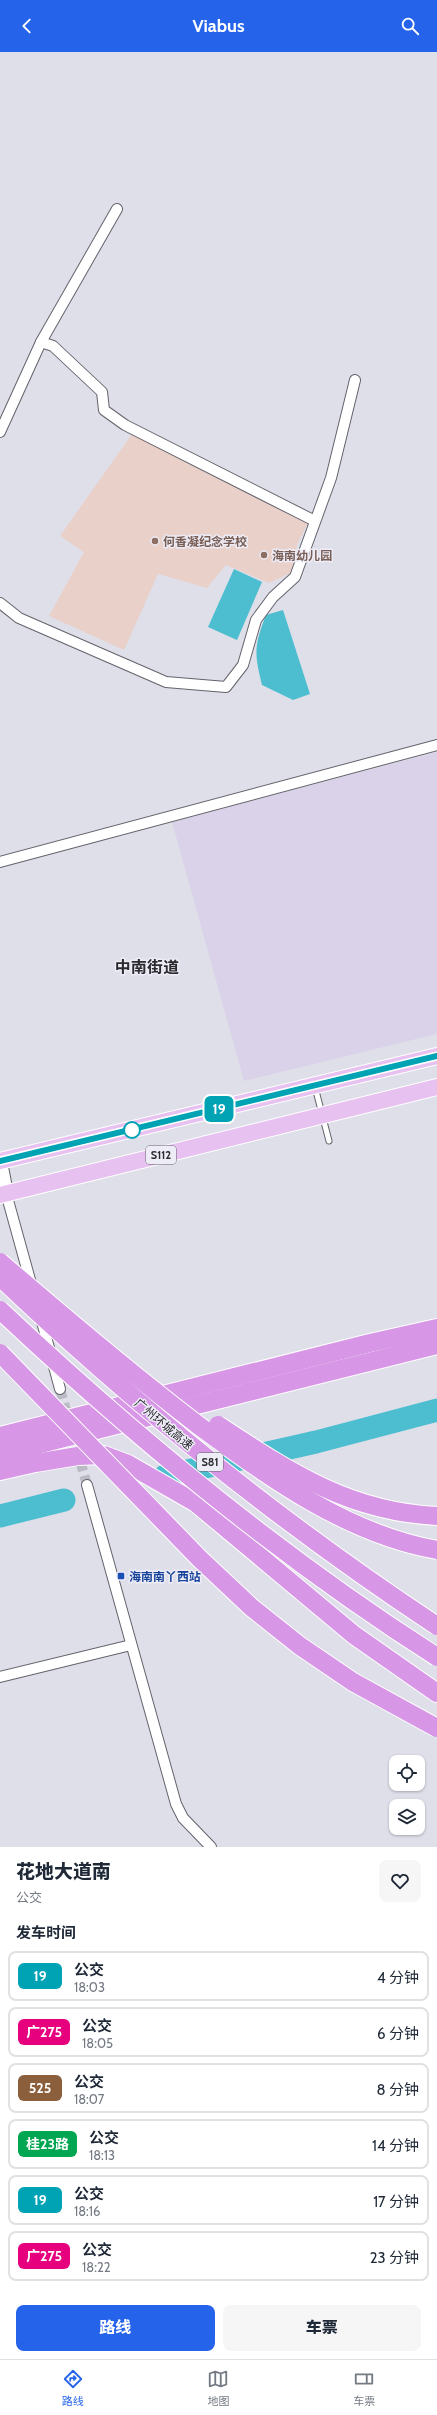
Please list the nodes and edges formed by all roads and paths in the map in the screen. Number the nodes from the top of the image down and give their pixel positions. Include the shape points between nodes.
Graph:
1 (117, 209) dead end
2 (41, 342) junction
3 (355, 380) dead end
4 (0, 432) edge
5 (315, 521) junction
6 (0, 603) edge
7 (437, 745) edge
8 (0, 862) edge
9 (437, 1056) edge
10 (314, 1086) junction
11 (437, 1086) edge
12 (322, 1116) junction
13 (329, 1142) dead end
14 (0, 1162) edge
15 (3, 1194) edge
16 (0, 1262) edge
17 (0, 1278) edge
18 (0, 1310) edge
19 (437, 1328) edge
20 (87, 1338) junction
21 (437, 1345) edge
22 (0, 1354) edge
23 (60, 1389) tunnel mouth
24 (0, 1436) edge
25 (0, 1454) edge
26 (0, 1472) edge
27 (87, 1485) tunnel mouth
28 (437, 1516) edge
29 (437, 1550) edge
30 (437, 1626) edge
31 (131, 1645) junction
32 (437, 1657) edge
33 (0, 1677) edge
34 (437, 1693) edge
35 (437, 1728) edge
36 (211, 1847) edge

1 - 2 street
2 - 4 street
2 - 5 street via 52,346 102,392 104,410 125,425
3 - 5 street via 331,478
5 - 6 street via 296,577 273,597 256,620 243,665 226,687 166,682 19,618
7 - 8 street
9 - 10 main road
10 - 12 lane
10 - 14 main road
11 - 12 main road, S112
12 - 13 lane
12 - 15 main road, S112
14 - 15 street
15 - 23 street
16 - 20 highway, bridge
17 - 30 highway, 广州环城高速 / S81, bridge via 194,1449 306,1535
18 - 32 highway, 广州环城高速 / S81, bridge via 109,1409 242,1517 350,1599
19 - 24 highway
20 - 28 highway, bridge via 107,1354 258,1451 314,1483 351,1501 375,1508
20 - 29 highway, bridge via 209,1433 294,1492 368,1528
21 - 25 highway
22 - 35 highway, bridge via 200,1559 251,1607 342,1675
26 - 34 highway via 35,1462 78,1456 104,1455 128,1464 196,1502 354,1635
27 - 31 street
31 - 33 street
31 - 36 street via 176,1804 183,1818

